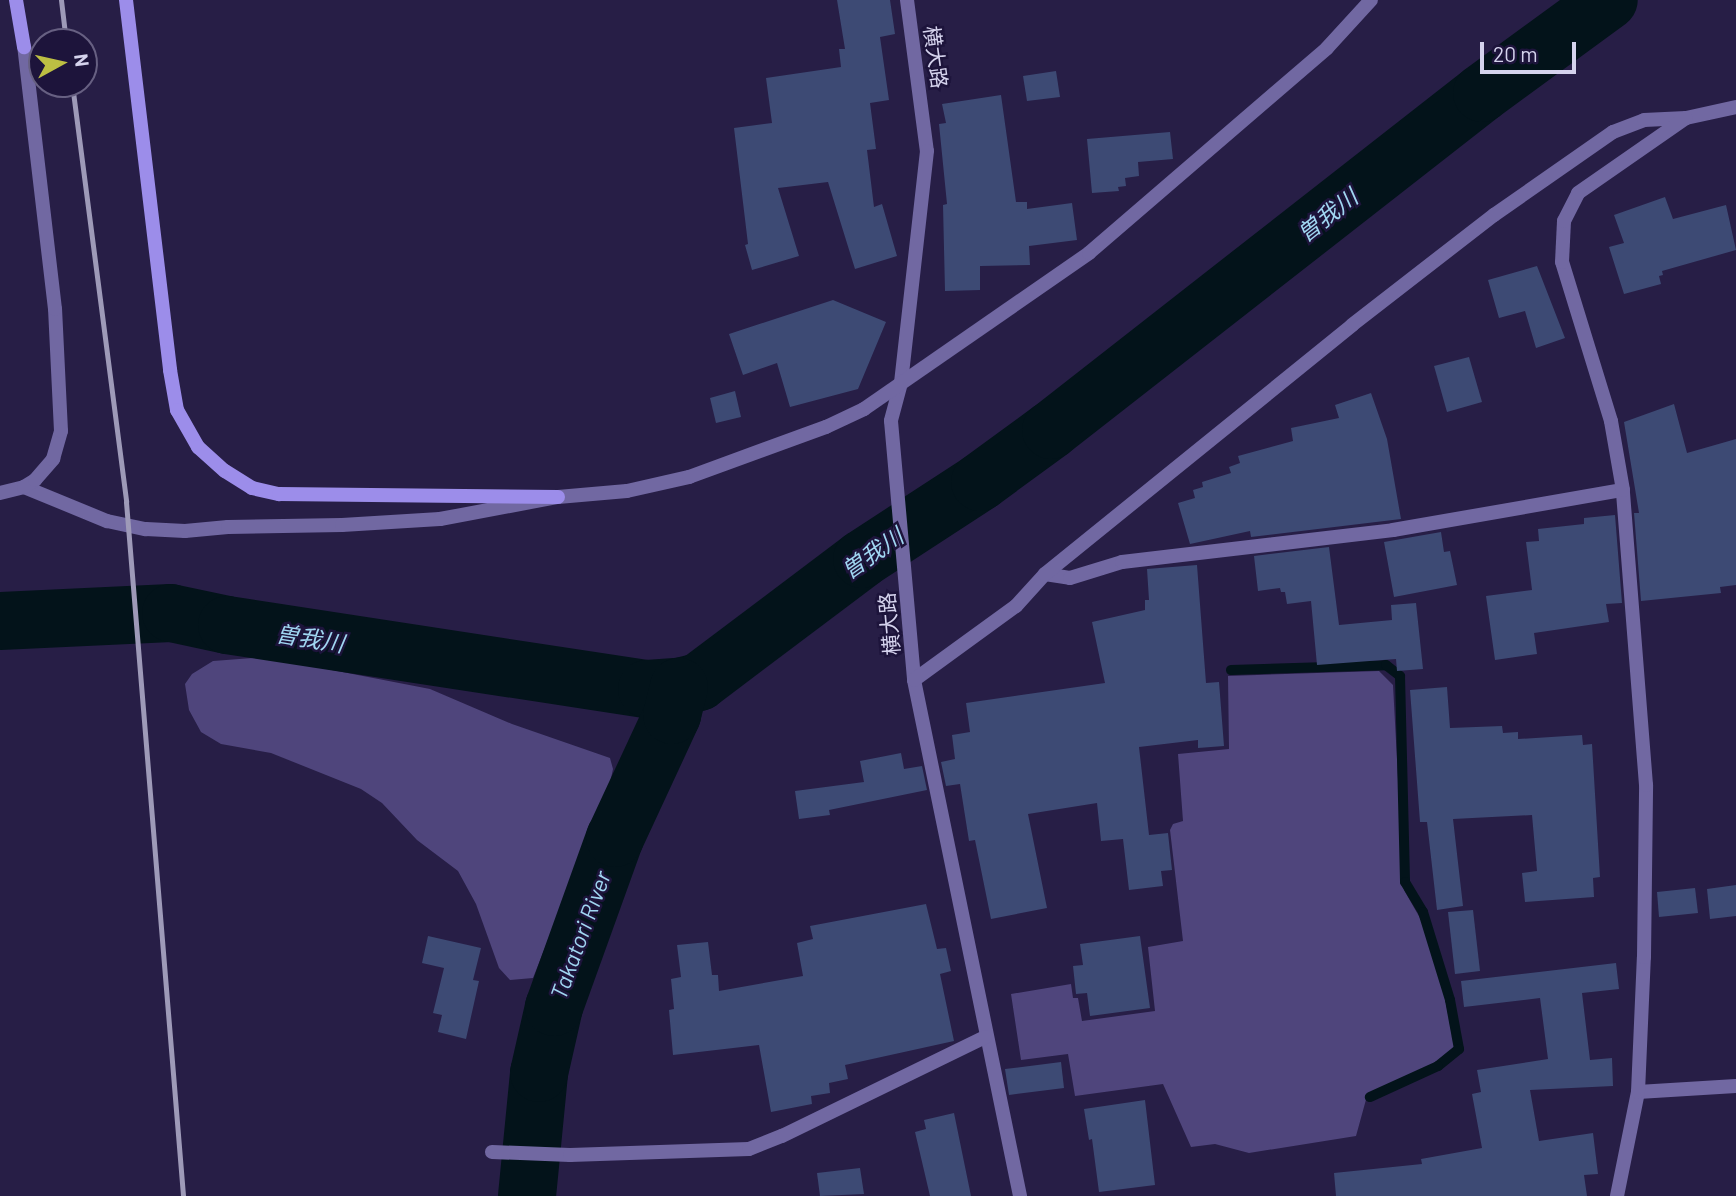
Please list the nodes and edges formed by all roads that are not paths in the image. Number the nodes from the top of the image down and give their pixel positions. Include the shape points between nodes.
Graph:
1 (16, 0) edge
2 (126, 0) edge
3 (907, 0) edge
4 (1371, 0) edge
5 (1736, 107) edge
6 (1686, 118) junction
7 (901, 383) junction
8 (24, 487) junction
9 (1623, 490) junction
10 (0, 493) edge
11 (558, 497) junction
12 (1045, 574) junction
13 (914, 680) junction
14 (985, 1037) junction
15 (1736, 1086) edge
16 (1638, 1092) junction
17 (492, 1153) dead end
18 (1020, 1196) edge
19 (1617, 1196) edge

1 - 8 street via 55,309 61,431 53,459
2 - 11 street via 170,370 177,410 198,447 252,488 279,494
3 - 7 street, 横大路 via 928,151
4 - 7 street via 1327,48 1089,253
5 - 6 street
6 - 9 street via 1578,193 1564,221 1562,262 1611,421
6 - 12 street via 1644,120 1613,132 1494,215
7 - 11 street via 864,409 826,427 689,477 627,491
7 - 13 street, 横大路 via 891,421
8 - 10 street
8 - 11 street via 107,521 185,531 417,521
9 - 12 street via 1393,530 1122,562 1070,578
9 - 16 street via 1646,785
12 - 13 street via 1016,606
13 - 14 street, 横大路
14 - 17 street via 748,1149
14 - 18 street, 横大路
15 - 16 street
16 - 19 street

